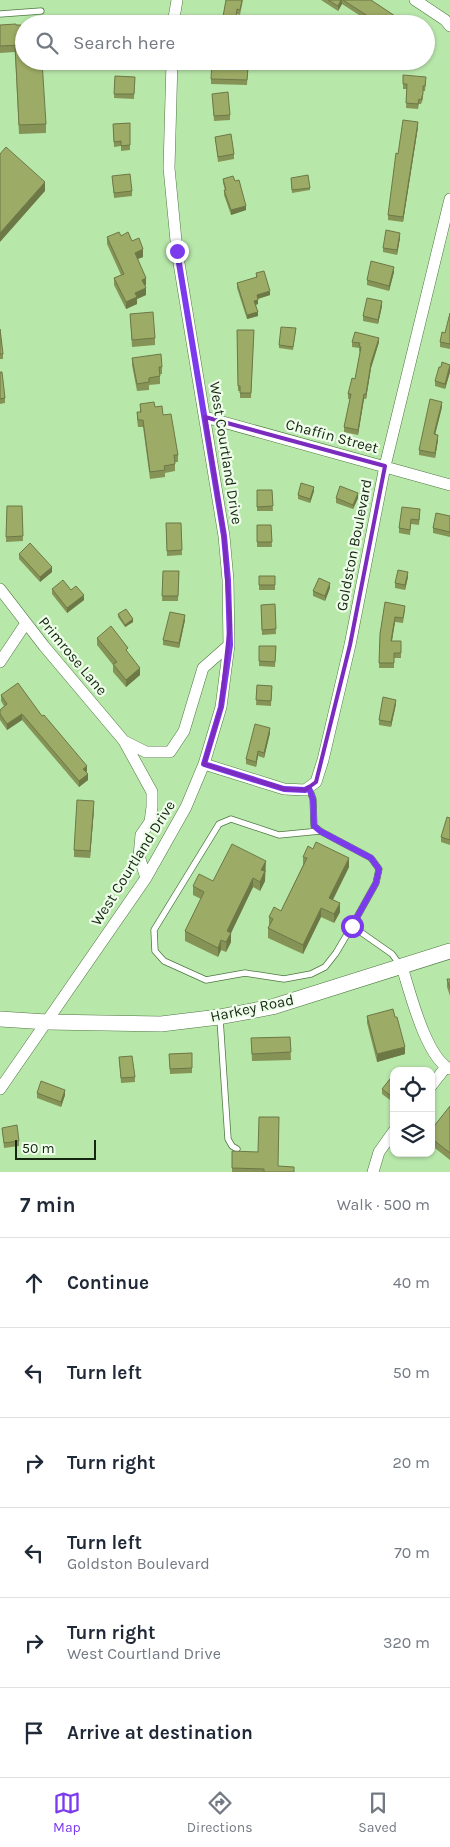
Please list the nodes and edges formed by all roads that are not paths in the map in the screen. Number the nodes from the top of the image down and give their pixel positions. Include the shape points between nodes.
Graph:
1 (177, 0) edge
2 (416, 0) edge
3 (41, 11) dead end
4 (0, 14) edge
5 (174, 15) edge
6 (450, 26) edge
7 (172, 70) edge
8 (450, 200) edge
9 (448, 223) edge
10 (205, 417) junction
11 (385, 466) junction
12 (450, 485) edge
13 (0, 589) edge
14 (26, 623) junction
15 (230, 645) junction
16 (0, 662) edge
17 (124, 741) junction
18 (204, 764) junction
19 (309, 788) junction
20 (320, 831) junction
21 (146, 878) junction
22 (352, 926) junction
23 (450, 951) edge
24 (402, 967) junction
25 (219, 1017) junction
26 (0, 1018) edge
27 (47, 1022) junction
28 (448, 1068) edge
29 (435, 1082) edge
30 (0, 1089) edge
31 (390, 1137) edge
32 (237, 1149) edge
33 (373, 1172) edge

1 - 5 street
2 - 6 street
3 - 4 lane
7 - 10 street, West Courtland Drive via 170,186 177,251
8 - 9 street, Goldston Boulevard
9 - 11 street, Goldston Boulevard
10 - 11 street, Chaffin Street
10 - 15 street, West Courtland Drive via 224,536
11 - 12 street, Chaffin Street
11 - 19 street, Goldston Boulevard via 348,655 323,760 316,782
13 - 14 street, Primrose Lane
14 - 16 street
14 - 17 street, Primrose Lane
15 - 17 street, Primrose Lane via 204,668 184,732 170,752 146,752
15 - 18 street, West Courtland Drive via 221,707
17 - 21 street, Primrose Lane via 152,792 150,822 141,835 139,856
18 - 19 street via 284,789
18 - 21 street, West Courtland Drive via 186,807
19 - 20 lane via 313,799 314,826
20 - 22 lane via 371,858 379,869 376,883
20 - 22 lane via 279,835 231,819 219,824 154,930 155,951 164,962 206,980 245,973 284,979 311,974 325,967
21 - 27 street, West Courtland Drive
22 - 24 lane via 392,954
23 - 24 street, Harkey Road
24 - 25 street, Harkey Road via 272,1007
24 - 28 street via 426,1038
25 - 27 street, Harkey Road via 161,1024
25 - 32 lane via 228,1138
26 - 27 street, Harkey Road
27 - 30 street, West Courtland Drive
28 - 29 street
31 - 33 street via 379,1152

